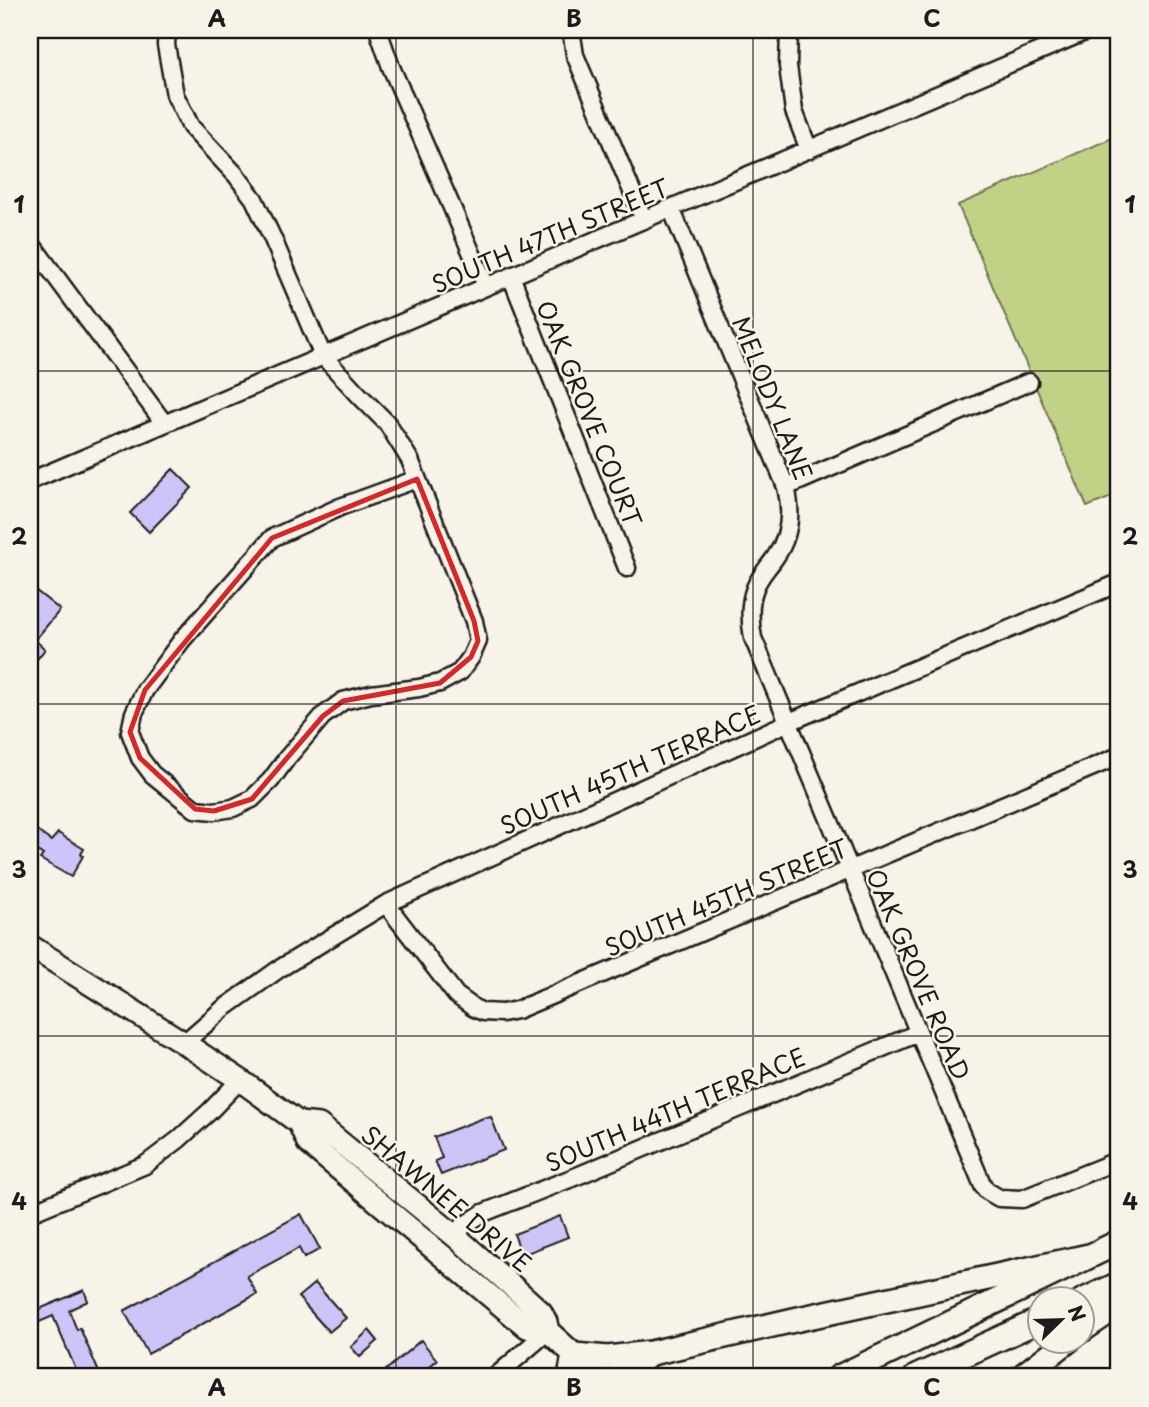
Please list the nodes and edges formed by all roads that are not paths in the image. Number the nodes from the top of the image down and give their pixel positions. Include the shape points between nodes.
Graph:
1 (167, 30) edge
2 (379, 30) edge
3 (570, 30) edge
4 (789, 30) edge
5 (1089, 30) edge
6 (809, 150) junction
7 (671, 208) junction
8 (644, 220) junction
9 (30, 242) edge
10 (510, 276) junction
11 (486, 286) junction
12 (323, 356) junction
13 (1029, 382) dead end
14 (164, 423) junction
15 (417, 479) junction
16 (30, 481) edge
17 (786, 486) junction
18 (627, 568) dead end
19 (1119, 583) edge
20 (789, 722) junction
21 (1119, 756) edge
22 (850, 869) junction
23 (386, 904) junction
24 (30, 946) edge
25 (918, 1032) junction
26 (184, 1043) junction
27 (240, 1080) junction
28 (299, 1123) junction
29 (1119, 1160) edge
30 (370, 1166) junction
31 (356, 1183) junction
32 (30, 1213) edge
33 (456, 1236) junction
34 (1119, 1242) edge
35 (442, 1256) junction
36 (1089, 1256) junction
37 (1119, 1284) edge
38 (1096, 1295) edge
39 (1119, 1305) edge
40 (1096, 1321) edge
41 (1026, 1327) edge
42 (548, 1331) junction
43 (651, 1353) junction
44 (1051, 1354) edge
45 (572, 1366) edge
46 (495, 1377) edge
47 (599, 1377) edge
48 (622, 1377) edge
49 (839, 1377) edge
50 (916, 1377) edge
51 (1021, 1377) edge

1 - 12 street via 175,95 191,127 254,199
2 - 11 street
3 - 8 street via 575,55
4 - 6 street via 794,111
5 - 6 street, SOUTH 47TH STREET
6 - 7 street, SOUTH 47TH STREET
7 - 8 street, SOUTH 47TH STREET
7 - 17 street, MELODY LANE
8 - 10 street, SOUTH 47TH STREET
9 - 14 street
10 - 11 street, SOUTH 47TH STREET
10 - 18 street, OAK GROVE COURT
11 - 12 street, SOUTH 47TH STREET
12 - 14 street, SOUTH 47TH STREET
12 - 15 street via 387,423
13 - 17 street
14 - 16 street, SOUTH 47TH STREET
15 - 15 street via 272,538 181,640 145,690 130,732 140,758 152,774 195,809 233,808 251,799 323,716 343,701 440,682 460,672 471,657 478,641 474,621
17 - 20 street, MELODY LANE via 790,502 787,536 761,575 751,606 752,638
19 - 20 street, SOUTH 45TH TERRACE
20 - 22 street, OAK GROVE ROAD
20 - 23 street, SOUTH 45TH TERRACE
21 - 22 street, SOUTH 45TH STREET
22 - 23 street, SOUTH 45TH STREET via 502,1013 483,1012 456,995
22 - 25 street, OAK GROVE ROAD
23 - 26 street, SOUTH 45TH TERRACE via 279,969
24 - 26 main road, SHAWNEE DRIVE
25 - 29 street, OAK GROVE ROAD via 987,1191 999,1198 1022,1199
25 - 33 street, SOUTH 44TH TERRACE via 483,1213
26 - 27 main road, SHAWNEE DRIVE
27 - 28 main road, SHAWNEE DRIVE
27 - 32 street via 145,1165
28 - 30 main road, SHAWNEE DRIVE via 319,1125
28 - 31 main road, SHAWNEE DRIVE via 307,1143
30 - 31 main road
30 - 33 main road, SHAWNEE DRIVE
31 - 35 main road, SHAWNEE DRIVE
33 - 35 main road
33 - 42 main road, SHAWNEE DRIVE via 541,1312
34 - 36 highway
35 - 42 main road, SHAWNEE DRIVE via 527,1327
36 - 43 highway
36 - 49 highway
37 - 38 highway
39 - 40 highway
41 - 50 highway
42 - 45 main road, SHAWNEE DRIVE
42 - 46 street
43 - 45 highway
43 - 48 highway
44 - 51 highway
45 - 47 main road, SHAWNEE DRIVE

